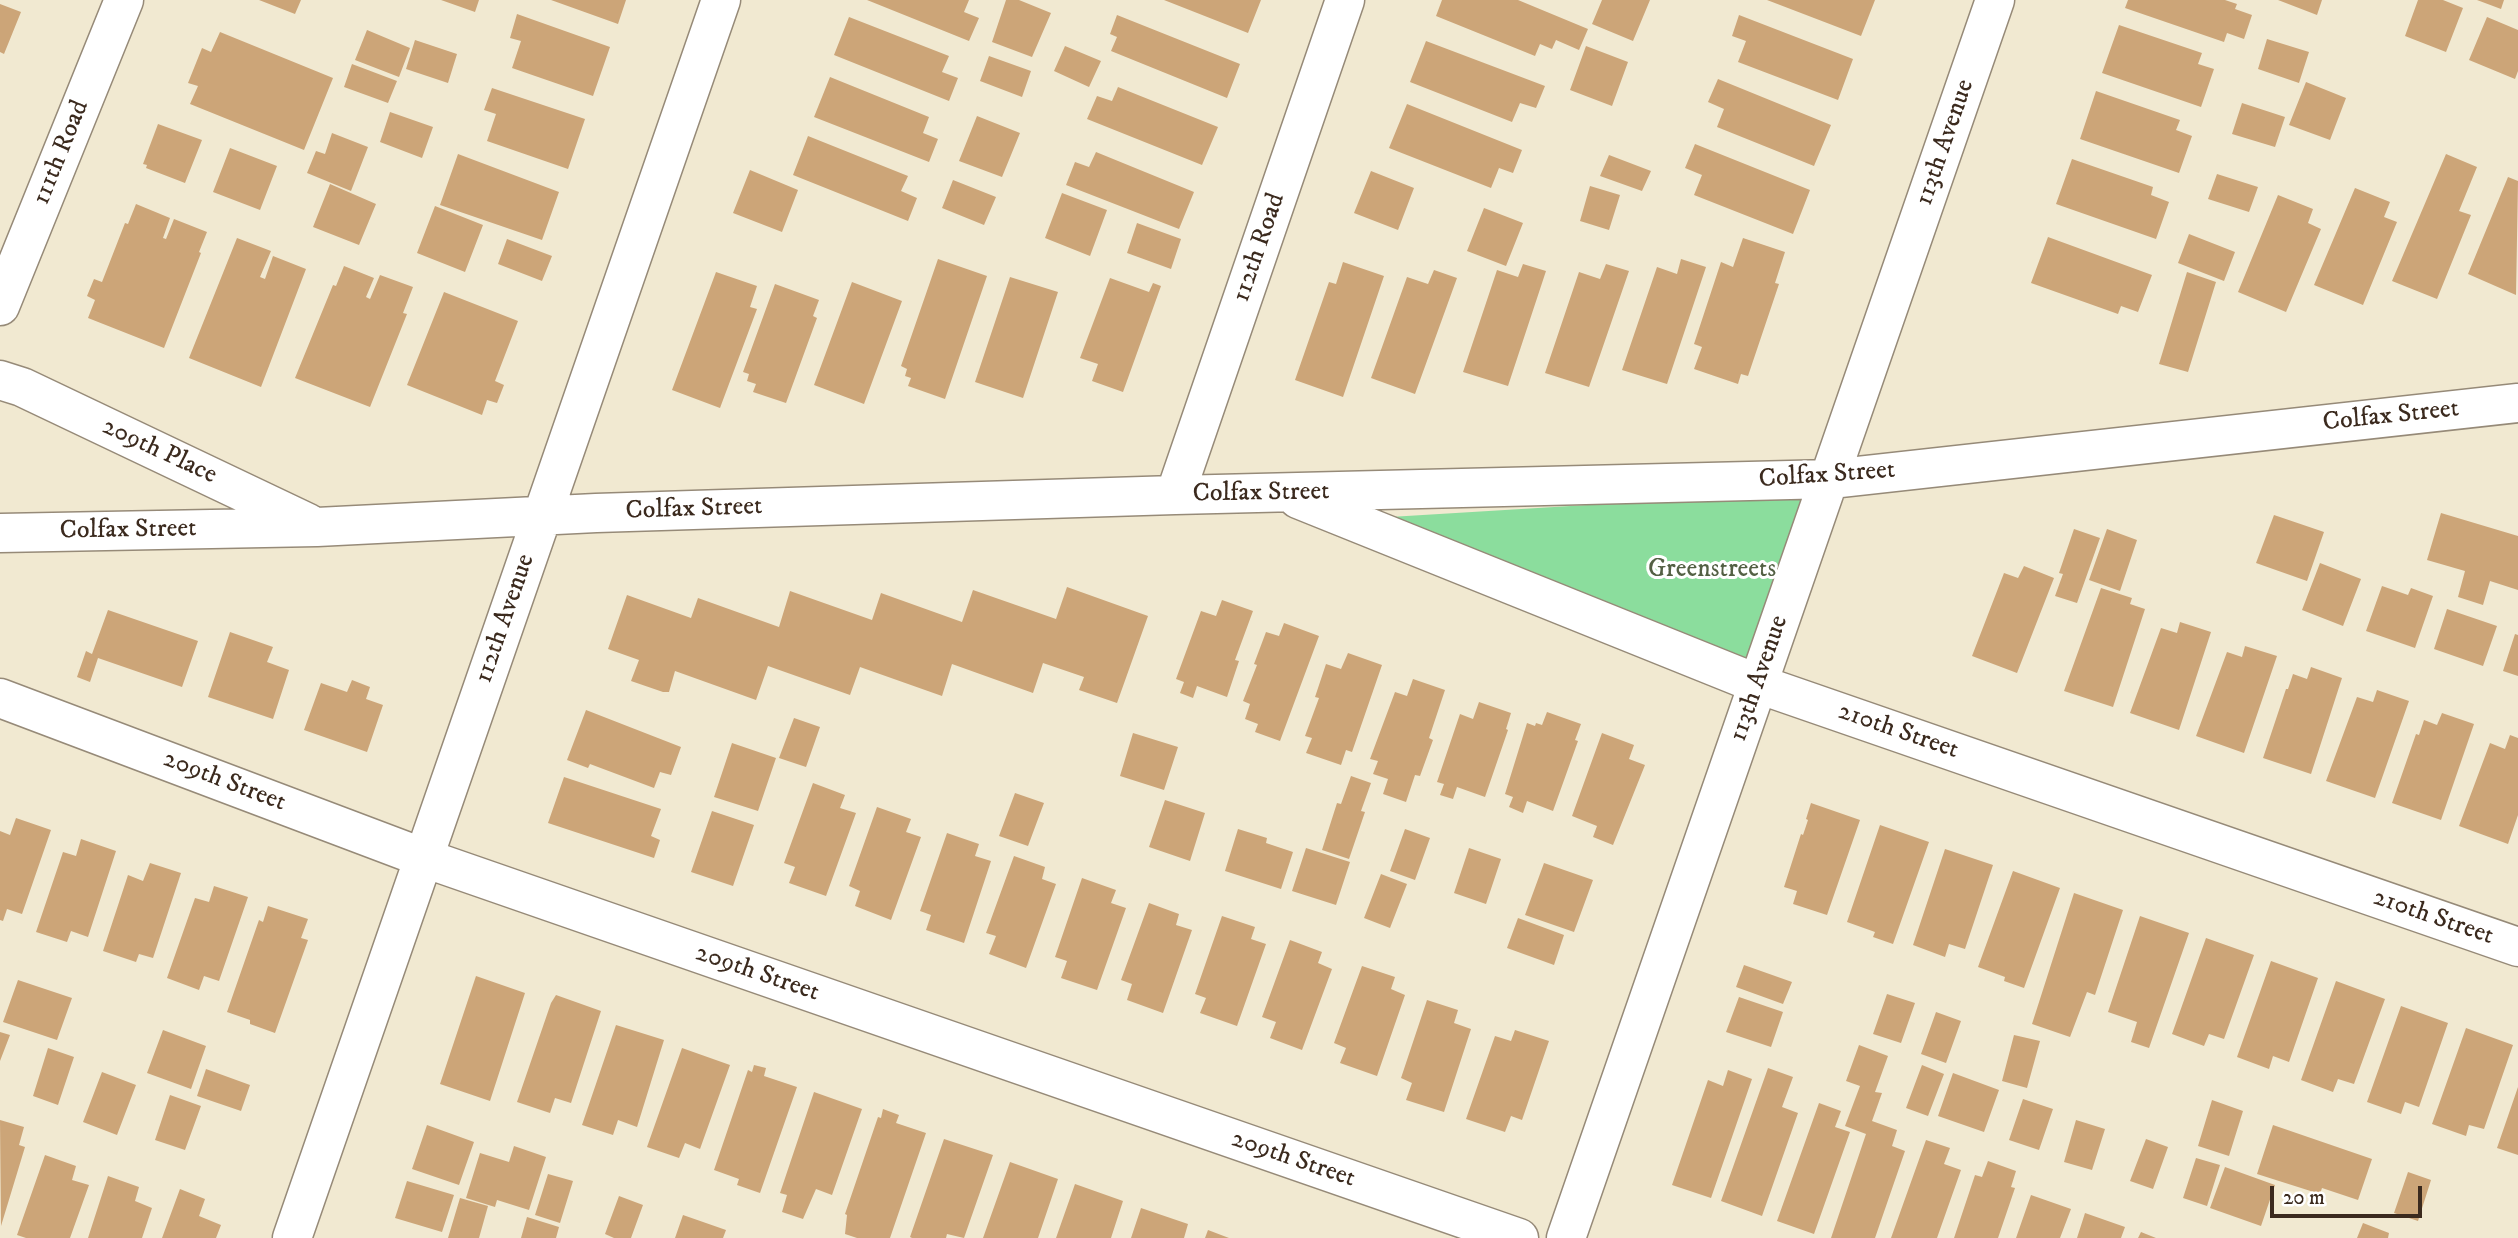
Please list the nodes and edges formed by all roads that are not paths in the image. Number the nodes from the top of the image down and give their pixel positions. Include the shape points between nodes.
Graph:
1 (124, 0) edge
2 (721, 0) edge
3 (1345, 0) edge
4 (1995, 0) edge
5 (0, 306) edge
6 (0, 380) edge
7 (2518, 403) edge
8 (1831, 479) junction
9 (1286, 494) junction
10 (1175, 495) junction
11 (541, 515) junction
12 (317, 527) junction
13 (0, 533) edge
14 (1758, 684) junction
15 (0, 698) edge
16 (424, 858) junction
17 (2518, 947) edge
18 (292, 1238) edge
19 (1519, 1238) edge
20 (1566, 1238) edge

1 - 5 street, 111th Road
2 - 11 street, 112th Avenue
3 - 10 street, 112th Road
4 - 8 street, 113th Avenue
6 - 12 street, 209th Place
7 - 8 street, Colfax Street
8 - 9 street, Colfax Street
8 - 14 street, 113th Avenue
9 - 10 street, Colfax Street
9 - 14 street, 210th Street
10 - 11 street, Colfax Street
11 - 12 street, Colfax Street
11 - 16 street, 112th Avenue
12 - 13 street, Colfax Street
14 - 17 street, 210th Street
14 - 20 street, 113th Avenue
15 - 16 street, 209th Street
16 - 18 street, 112th Avenue
16 - 19 street, 209th Street

